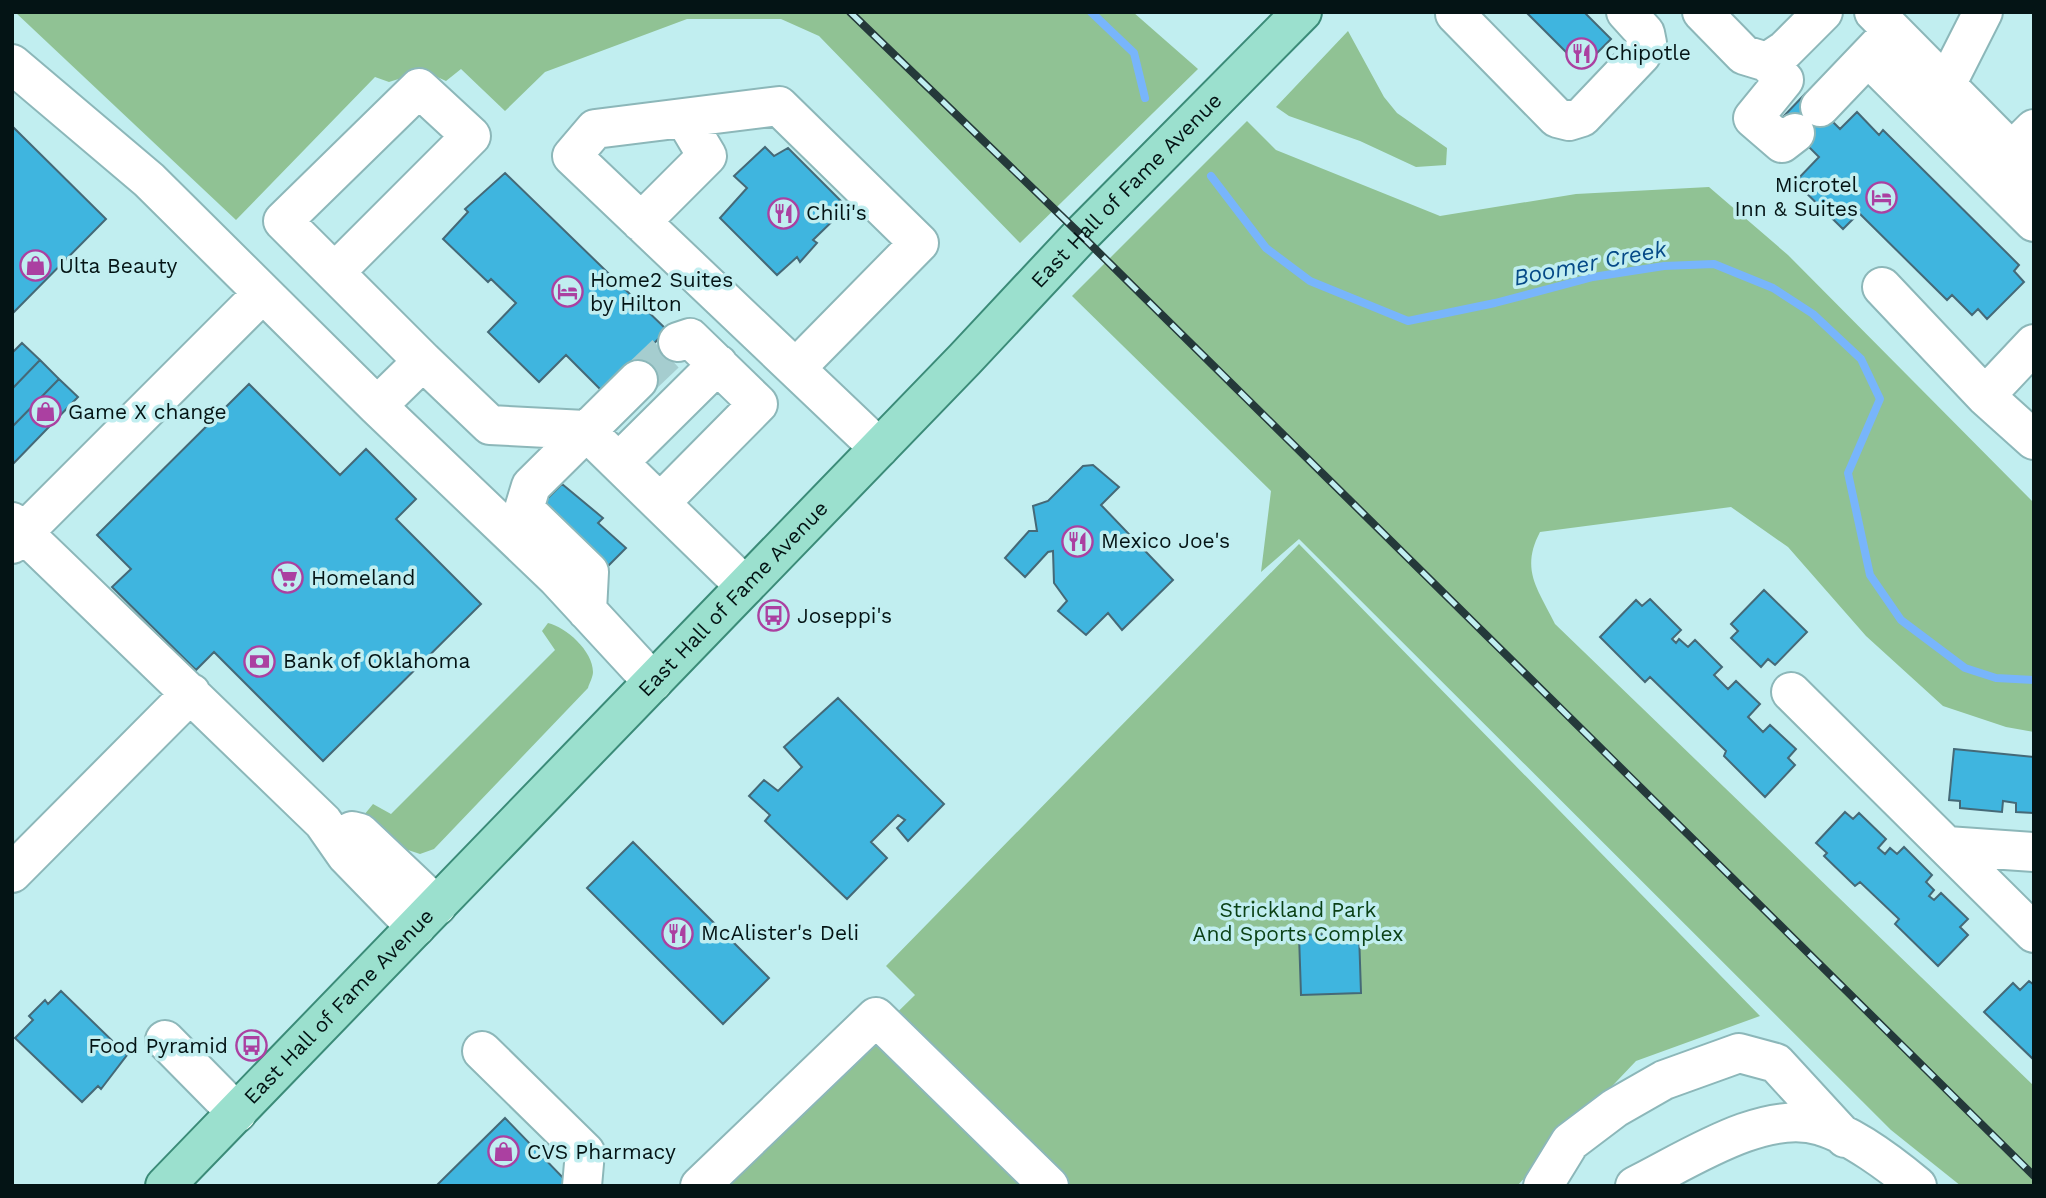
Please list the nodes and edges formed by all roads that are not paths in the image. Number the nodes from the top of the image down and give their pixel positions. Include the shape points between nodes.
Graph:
1 (1302, 12) edge
2 (1626, 12) edge
3 (1702, 12) edge
4 (1824, 12) edge
5 (1983, 12) edge
6 (1455, 13) edge
7 (12, 64) edge
8 (1775, 71) junction
9 (1849, 71) edge
10 (1946, 85) junction
11 (685, 119) junction
12 (2026, 152) edge
13 (641, 222) junction
14 (2034, 222) edge
15 (335, 272) junction
16 (1882, 287) dead end
17 (263, 293) junction
18 (678, 342) dead end
19 (2034, 344) edge
20 (423, 361) junction
21 (718, 364) junction
22 (796, 368) junction
23 (638, 380) tunnel mouth
24 (1985, 396) junction
25 (377, 406) junction
26 (585, 430) junction
27 (2034, 440) edge
28 (879, 448) junction
29 (619, 462) junction
30 (660, 503) junction
31 (16, 533) edge
32 (746, 586) junction
33 (587, 611) junction
34 (653, 682) junction
35 (1791, 692) dead end
36 (191, 693) junction
37 (1947, 846) junction
38 (2034, 852) edge
39 (12, 873) edge
40 (426, 916) junction
41 (2034, 933) edge
42 (165, 1040) dead end
43 (482, 1051) dead end
44 (237, 1113) junction
45 (1844, 1138) junction
46 (165, 1186) edge
47 (582, 1186) edge
48 (700, 1186) edge
49 (1049, 1186) edge
50 (1543, 1186) edge
51 (1635, 1186) edge
52 (1917, 1186) edge

1 - 28 main road, East Hall of Fame Avenue
2 - 6 street via 1645,33 1647,43 1641,55 1582,117 1569,121 1557,118
3 - 8 street via 1744,55
4 - 8 street via 1785,50
5 - 10 street
7 - 17 street via 149,180
8 - 9 street
8 - 9 street via 1753,118 1782,143
9 - 10 street
9 - 14 street
10 - 12 street
11 - 13 street via 706,156
11 - 13 street via 595,129 572,156
11 - 22 street via 779,106 919,243
13 - 22 street
15 - 15 street via 284,221 419,88 471,136
15 - 20 street
16 - 24 street
17 - 25 street
17 - 31 street
18 - 21 street via 690,338
19 - 24 street
20 - 25 street
20 - 26 street via 490,425
21 - 29 street
21 - 30 street via 758,404
22 - 28 street
23 - 26 street
24 - 27 street
25 - 33 street
26 - 29 street
26 - 33 street via 531,486 524,509 589,572
28 - 32 main road, East Hall of Fame Avenue
29 - 30 street
30 - 32 street
31 - 36 street
32 - 34 main road, East Hall of Fame Avenue
33 - 34 street
34 - 40 main road, East Hall of Fame Avenue
35 - 37 street
36 - 39 street
36 - 40 street via 323,822 346,855
37 - 38 street
37 - 41 street
40 - 44 main road, East Hall of Fame Avenue
42 - 44 street
43 - 47 street via 585,1152
44 - 46 main road, East Hall of Fame Avenue
45 - 50 street via 1776,1063 1739,1053 1664,1080 1615,1108 1570,1142
45 - 51 street via 1821,1126 1788,1123 1753,1129
45 - 52 street via 1886,1161
48 - 49 street via 876,1017

